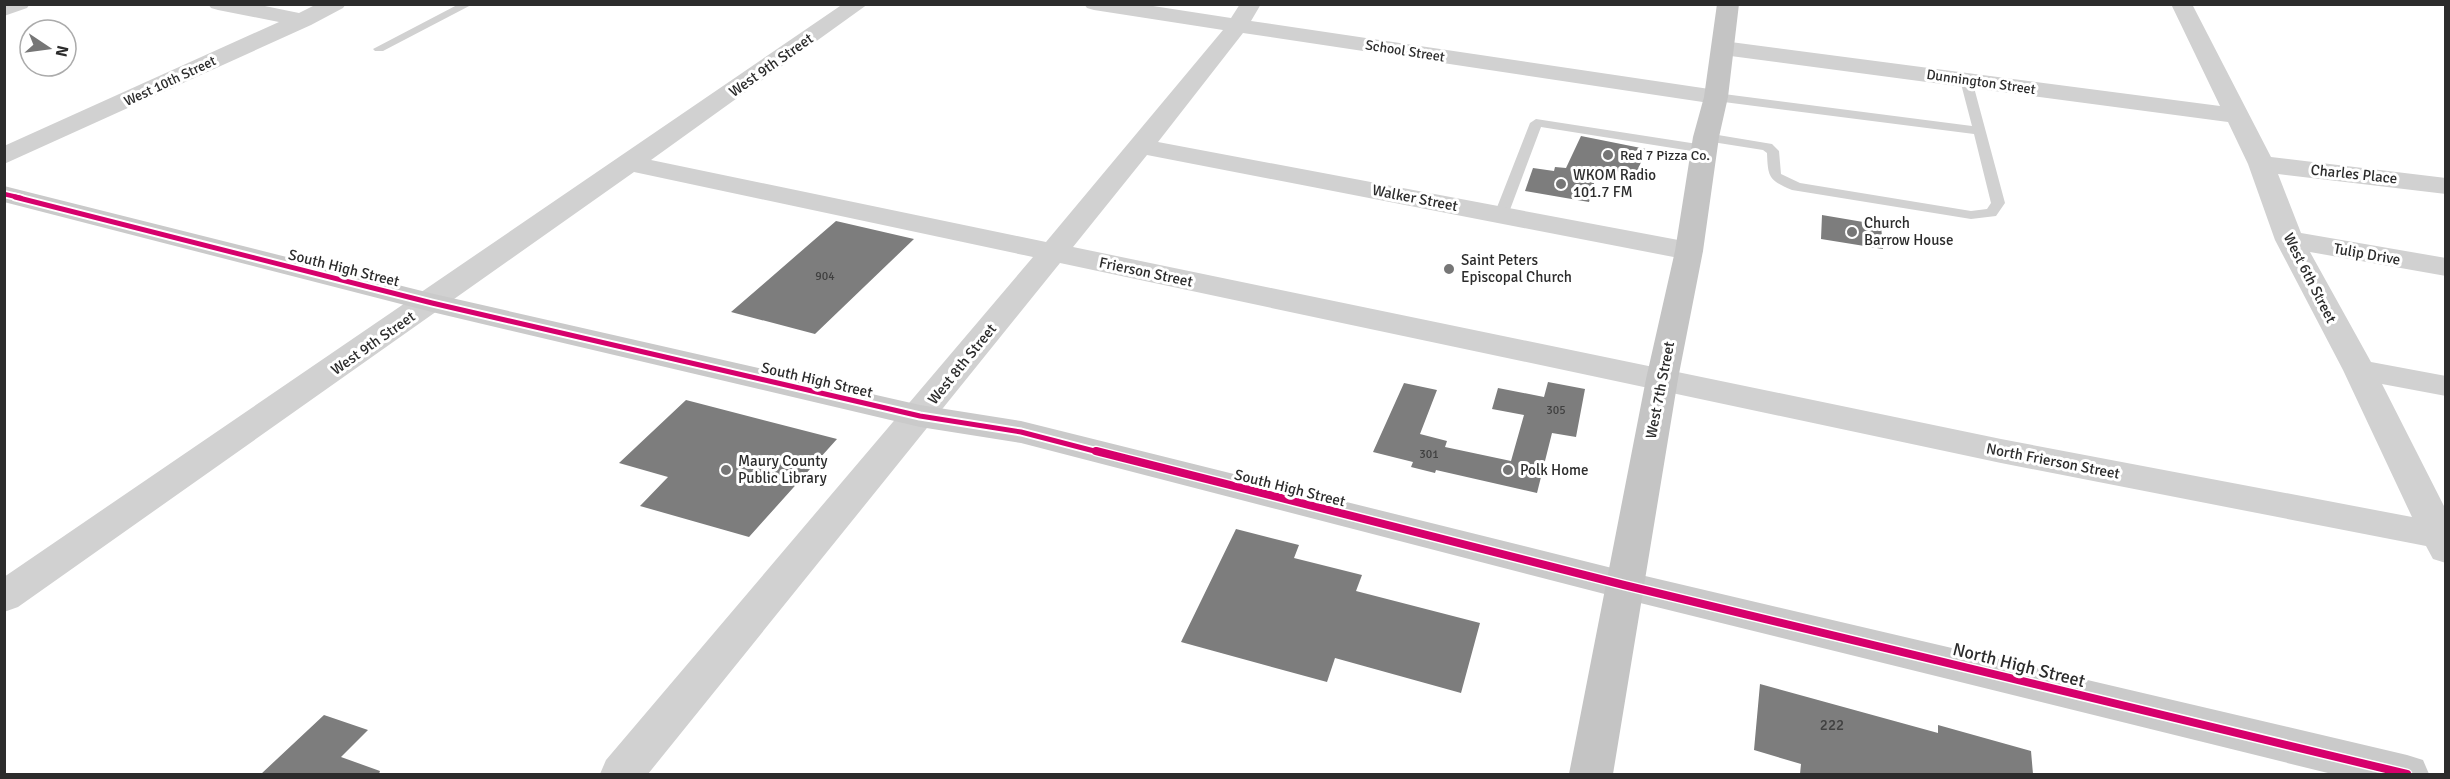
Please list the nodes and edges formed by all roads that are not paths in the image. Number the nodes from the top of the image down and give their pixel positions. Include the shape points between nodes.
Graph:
1 (20, 4) edge
2 (218, 4) edge
3 (336, 4) edge
4 (468, 4) edge
5 (858, 4) edge
6 (1094, 4) edge
7 (1728, 4) edge
8 (2181, 4) edge
9 (4, 10) edge
10 (1244, 15) edge
11 (303, 20) junction
12 (1723, 48) junction
13 (379, 49) dead end
14 (1966, 80) junction
15 (1716, 98) junction
16 (2238, 116) junction
17 (1979, 131) junction
18 (1705, 143) junction
19 (1141, 146) junction
20 (4, 156) edge
21 (631, 164) junction
22 (2261, 164) junction
23 (2445, 186) edge
24 (4, 194) edge
25 (1501, 215) junction
26 (2289, 240) junction
27 (1689, 251) junction
28 (1052, 252) junction
29 (2445, 267) edge
30 (432, 303) junction
31 (2359, 370) junction
32 (1662, 379) junction
33 (2445, 386) edge
34 (920, 416) junction
35 (2444, 540) edge
36 (1624, 585) junction
37 (4, 597) edge
38 (622, 774) edge
39 (1591, 774) edge
40 (2407, 774) edge

1 - 9 street
2 - 11 street
3 - 11 street, West 10th Street
4 - 13 lane
5 - 21 street, West 9th Street
6 - 10 street, School Street
7 - 12 main road, West 7th Street
8 - 16 street, West 6th Street
10 - 15 street, School Street
10 - 19 street, West 8th Street
11 - 20 street, West 10th Street
12 - 14 street, Dunnington Street
12 - 15 main road, West 7th Street
14 - 16 street, Dunnington Street
14 - 17 lane
15 - 17 lane
15 - 18 main road, West 7th Street
16 - 22 street, West 6th Street
17 - 18 lane via 1998,203 1991,213 1971,215 1797,187 1777,179 1773,173 1773,151 1767,147
18 - 25 lane via 1536,123
18 - 27 main road, West 7th Street
19 - 25 street, Walker Street
19 - 28 street, West 8th Street
21 - 28 street, Frierson Street
21 - 30 street, West 9th Street
22 - 23 street, Charles Place
22 - 26 street, West 6th Street
24 - 30 street, South High Street
25 - 27 street, Walker Street
26 - 29 street, Tulip Drive
26 - 31 street, West 6th Street
27 - 32 main road, West 7th Street
28 - 32 street, Frierson Street
28 - 34 street, West 8th Street
30 - 34 street, South High Street
30 - 37 street, West 9th Street
31 - 33 street
31 - 35 street, West 6th Street
32 - 35 street, North Frierson Street
32 - 36 main road, West 7th Street
34 - 36 street, South High Street via 1021,432
34 - 38 street, West 8th Street
36 - 39 main road, West 7th Street
36 - 40 street, North High Street

